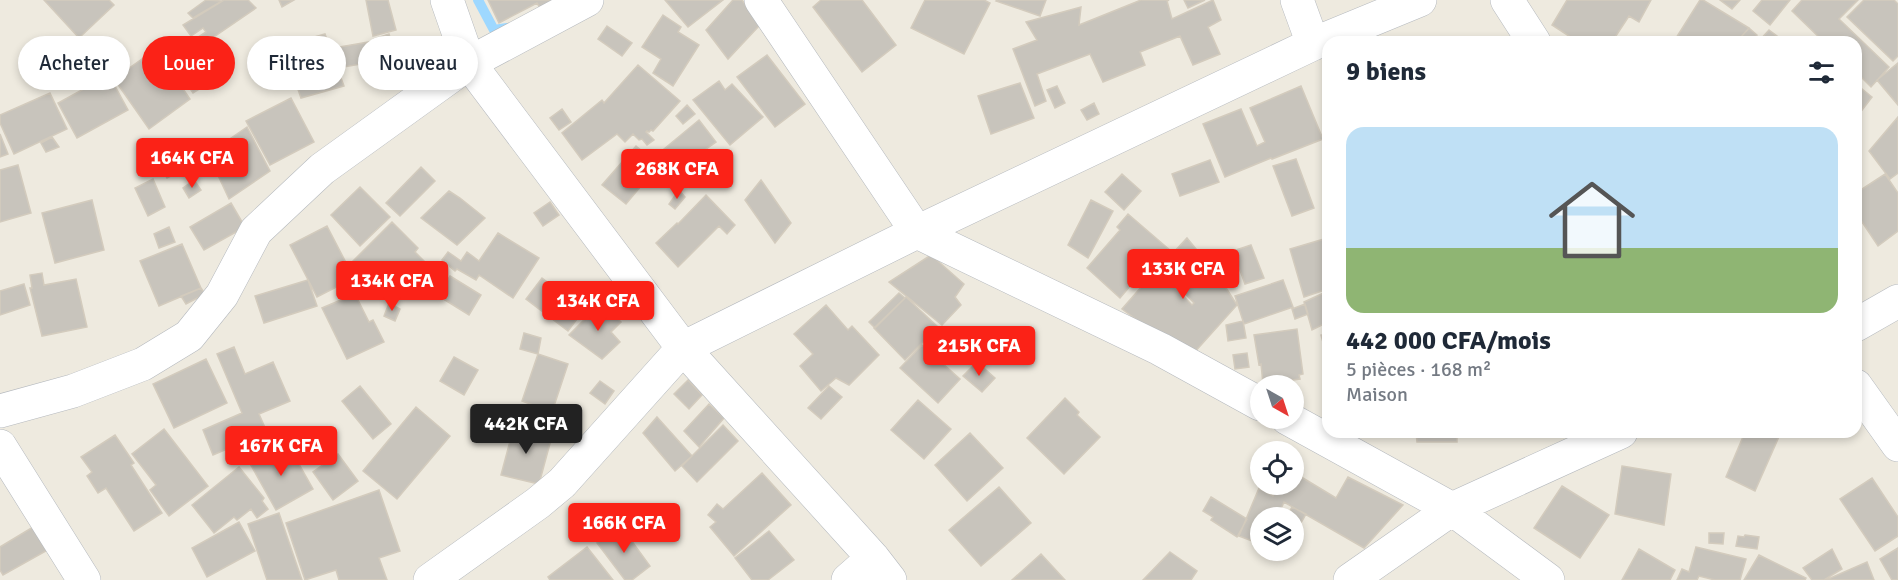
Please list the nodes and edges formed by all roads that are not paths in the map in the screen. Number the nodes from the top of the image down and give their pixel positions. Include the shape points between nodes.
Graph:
1 (447, 0) edge
2 (587, 0) edge
3 (761, 0) edge
4 (1298, 0) edge
5 (1420, 0) edge
6 (1508, 0) edge
7 (460, 36) edge
8 (1332, 36) edge
9 (1530, 36) edge
10 (1322, 40) edge
11 (1313, 44) junction
12 (478, 58) edge
13 (478, 75) edge
14 (432, 90) edge
15 (917, 232) junction
16 (1898, 301) edge
17 (1862, 322) edge
18 (683, 348) junction
19 (1862, 394) edge
20 (1250, 398) edge
21 (0, 411) edge
22 (1304, 427) edge
23 (1322, 437) edge
24 (1323, 438) edge
25 (1609, 438) edge
26 (1898, 445) edge
27 (0, 446) edge
28 (1452, 509) junction
29 (882, 569) edge
30 (84, 580) edge
31 (430, 580) edge
32 (848, 580) edge
33 (1350, 580) edge
34 (1548, 580) edge

1 - 7 street
2 - 12 street
3 - 15 street
4 - 11 street
5 - 8 street
6 - 9 street
10 - 11 street
11 - 15 street
13 - 18 street
14 - 21 street via 322,170 256,231 222,295 189,336 143,364 73,391
15 - 18 street
15 - 20 street via 1160,349
16 - 17 street
18 - 29 street
18 - 31 street via 562,483
19 - 26 street
22 - 23 street
24 - 28 street
25 - 28 street
27 - 30 street
28 - 33 street
28 - 34 street
29 - 32 street

